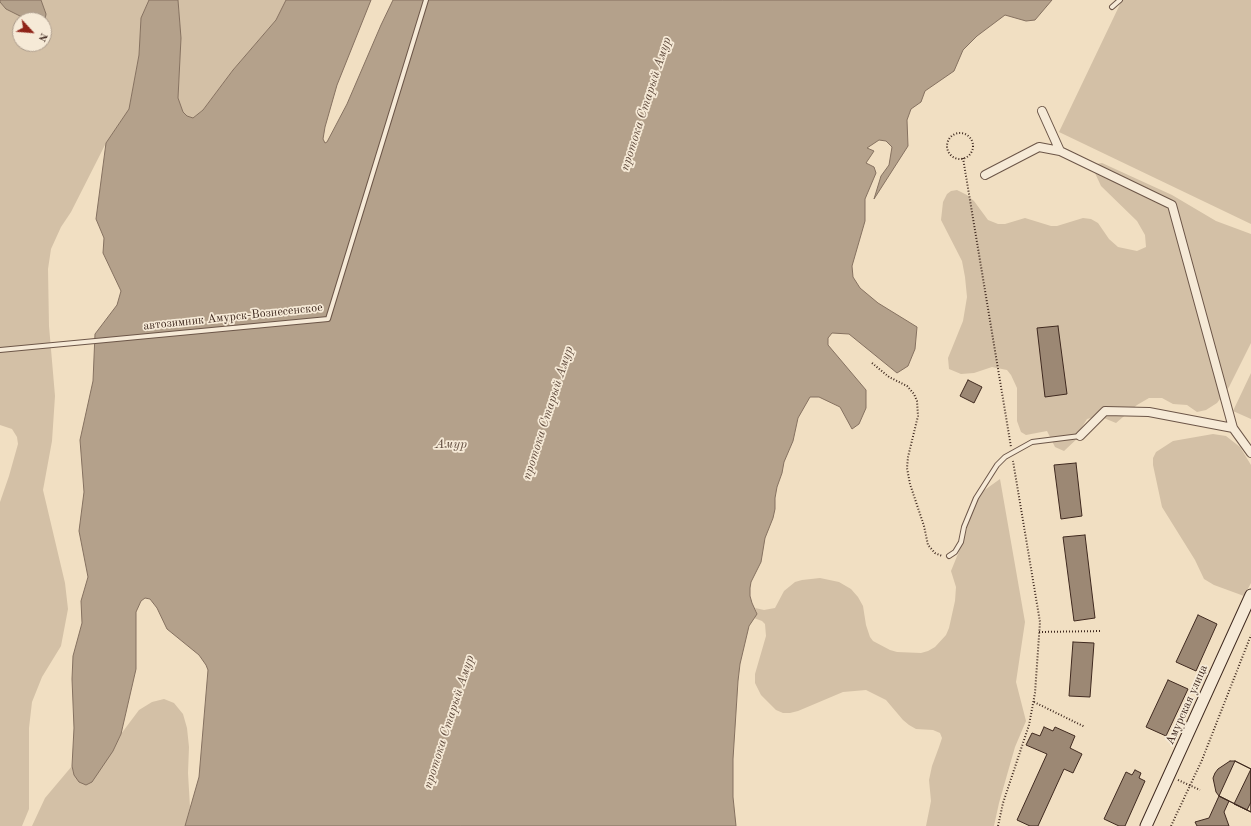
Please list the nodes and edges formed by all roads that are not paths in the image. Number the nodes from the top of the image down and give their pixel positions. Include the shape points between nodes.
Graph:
1 (426, 0) edge
2 (1120, 0) edge
3 (1112, 7) dead end
4 (1042, 110) dead end
5 (1060, 151) junction
6 (985, 175) dead end
7 (0, 350) edge
8 (1233, 428) junction
9 (1080, 436) joint
10 (1251, 453) edge
11 (949, 556) road end
12 (1251, 595) edge
13 (1146, 826) edge

1 - 7 lane, автозимник Амурск-Вознесенское via 328,319
2 - 3 lane
4 - 5 street
5 - 6 street via 1038,147
5 - 8 street via 1172,205
8 - 9 street via 1148,412 1105,411
8 - 10 street
9 - 11 lane via 1032,442 1005,457 976,498 964,527 961,542
12 - 13 street, Амурская улица

